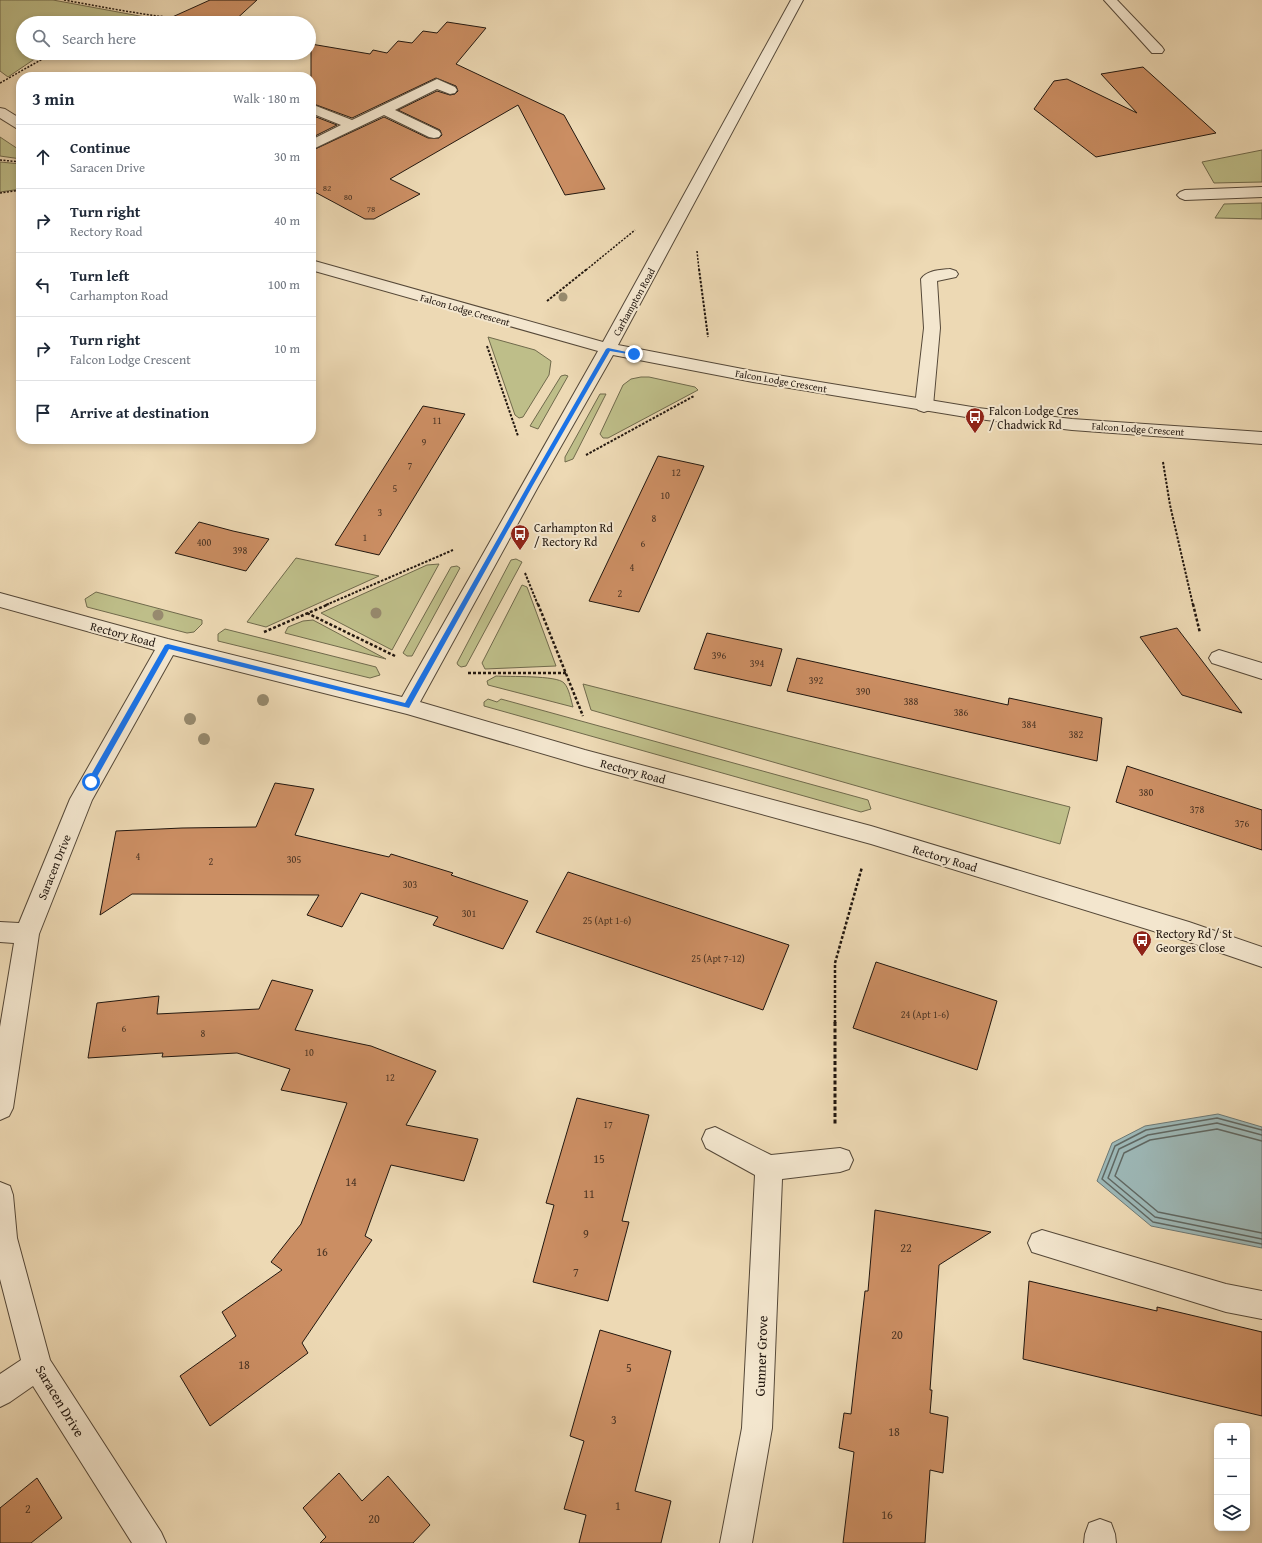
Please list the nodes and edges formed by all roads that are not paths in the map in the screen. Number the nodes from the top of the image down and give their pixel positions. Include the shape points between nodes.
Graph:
1 (797, 0) edge
2 (1110, 0) edge
3 (1157, 50) dead end
4 (450, 90) dead end
5 (316, 110) edge
6 (384, 110) junction
7 (0, 112) edge
8 (16, 122) edge
9 (352, 125) junction
10 (434, 134) dead end
11 (316, 143) edge
12 (1262, 192) edge
13 (1185, 195) dead end
14 (316, 266) edge
15 (950, 274) dead end
16 (608, 349) junction
17 (924, 406) junction
18 (1262, 438) edge
19 (0, 600) edge
20 (168, 646) junction
21 (1218, 658) road end
22 (1262, 671) edge
23 (407, 706) junction
24 (0, 932) edge
25 (27, 934) junction
26 (1262, 957) edge
27 (0, 1108) edge
28 (715, 1138) dead end
29 (840, 1160) road end
30 (769, 1168) junction
31 (0, 1195) edge
32 (1042, 1243) dead end
33 (1262, 1305) edge
34 (37, 1366) junction
35 (0, 1392) edge
36 (150, 1543) edge
37 (736, 1543) edge

1 - 16 street, Carhampton Road
2 - 3 street
4 - 6 street via 437,83
5 - 9 street
6 - 9 street
6 - 10 street
7 - 8 street
9 - 11 street
12 - 13 street
14 - 16 street, Falcon Lodge Crescent via 476,314
15 - 17 street via 929,279 932,328
16 - 17 street, Falcon Lodge Crescent
16 - 23 street, Carhampton Road
17 - 18 street, Falcon Lodge Crescent via 1044,422
19 - 20 street, Rectory Road
20 - 23 street, Rectory Road
20 - 25 street, Saracen Drive via 81,799
21 - 22 street
23 - 26 street, Rectory Road via 585,758 871,835 1189,932
24 - 25 street
25 - 27 street, Saracen Drive
28 - 30 street
29 - 30 street
30 - 37 street, Gunner Grove via 758,1428
31 - 34 street, Saracen Drive via 2,1238
32 - 33 street via 1226,1298
34 - 35 street
34 - 36 street, Saracen Drive

